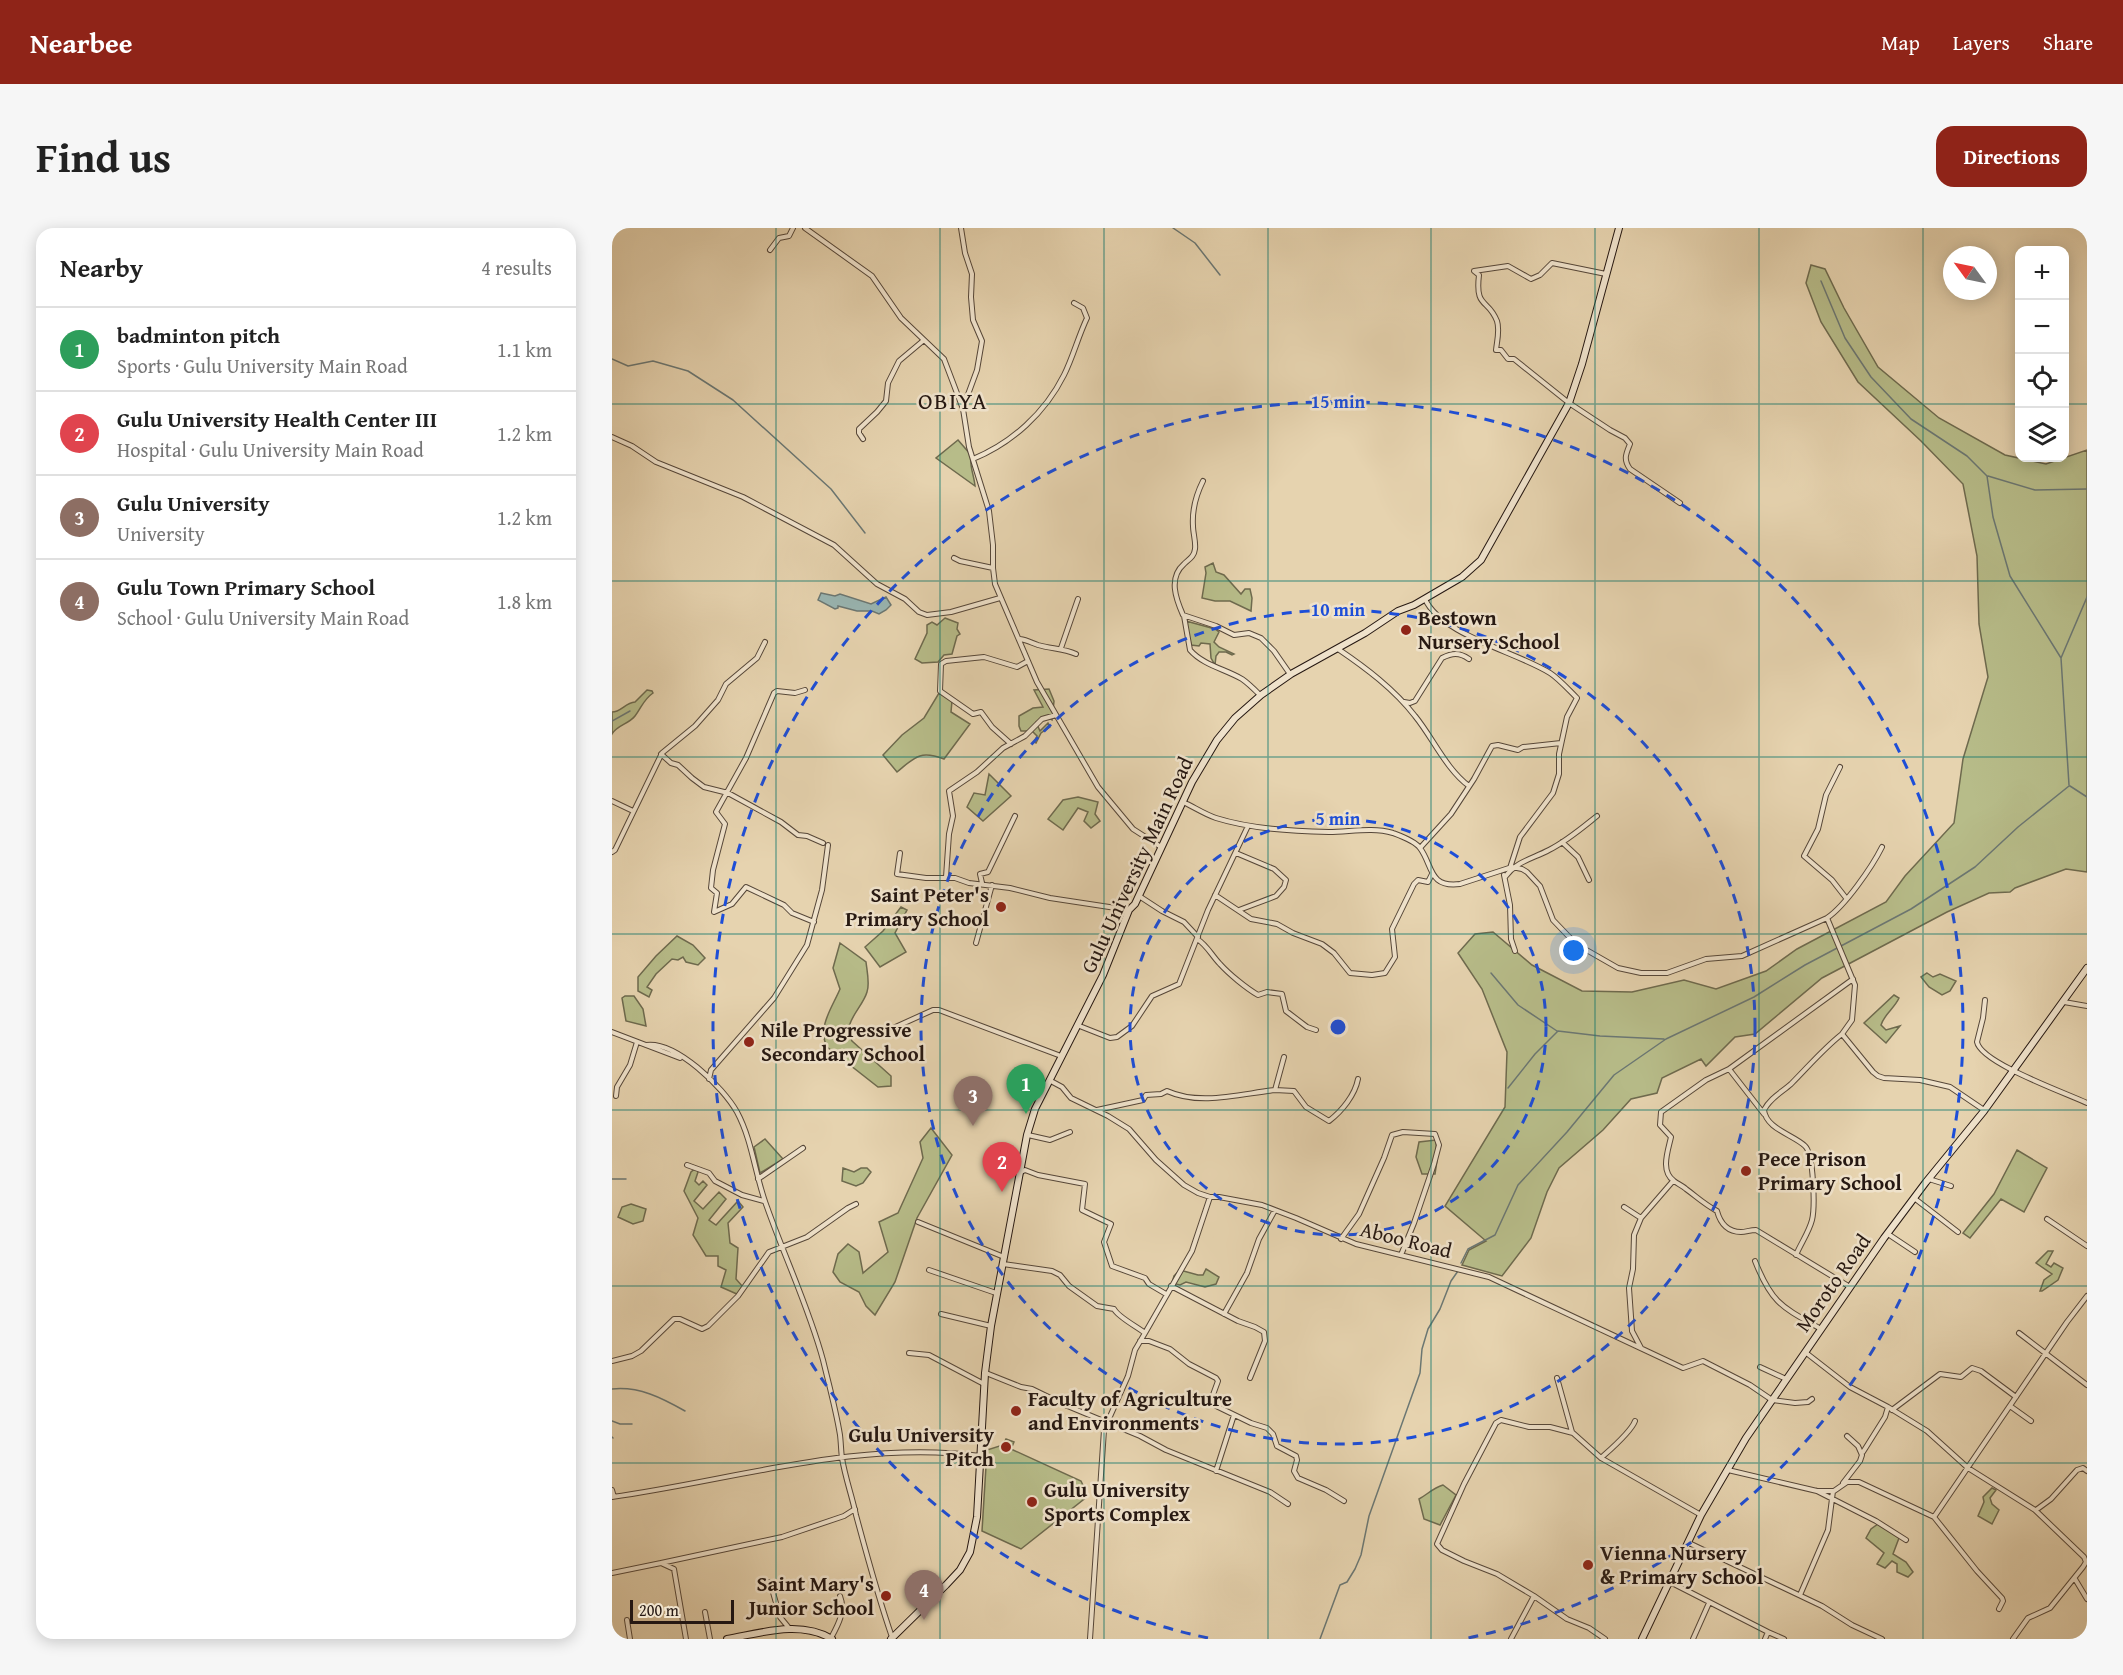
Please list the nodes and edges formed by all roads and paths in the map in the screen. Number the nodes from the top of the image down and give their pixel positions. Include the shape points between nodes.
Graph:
1 (793, 228) edge
2 (805, 228) edge
3 (961, 228) edge
4 (1619, 228) edge
5 (770, 250) dead end
6 (1607, 275) junction
7 (1074, 303) dead end
8 (924, 340) junction
9 (1569, 402) junction
10 (963, 409) junction
11 (612, 437) edge
12 (863, 439) dead end
13 (973, 459) junction
14 (1203, 481) dead end
15 (1680, 504) dead end
16 (954, 558) dead end
17 (993, 568) junction
18 (1000, 598) junction
19 (1425, 598) junction
20 (1078, 599) dead end
21 (1183, 615) junction
22 (1019, 639) junction
23 (765, 642) dead end
24 (1061, 648) junction
25 (1337, 648) junction
26 (1076, 654) dead end
27 (1468, 658) dead end
28 (1028, 661) junction
29 (1291, 674) junction
30 (805, 690) dead end
31 (1261, 695) junction
32 (1403, 702) junction
33 (1056, 715) junction
34 (1561, 743) junction
35 (1011, 744) junction
36 (661, 754) junction
37 (1840, 767) dead end
38 (1469, 786) junction
39 (728, 793) junction
40 (612, 801) edge
41 (1183, 802) junction
42 (633, 811) junction
43 (1015, 816) dead end
44 (1597, 816) dead end
45 (1248, 826) junction
46 (1562, 842) junction
47 (823, 843) dead end
48 (828, 845) dead end
49 (1161, 847) junction
50 (1882, 847) dead end
51 (1420, 848) junction
52 (612, 852) edge
53 (900, 853) dead end
54 (1236, 853) junction
55 (1514, 853) junction
56 (1520, 862) junction
57 (1511, 868) junction
58 (1503, 871) junction
59 (1432, 874) junction
60 (946, 877) junction
61 (1505, 877) junction
62 (1589, 880) dead end
63 (982, 883) junction
64 (992, 885) junction
65 (1139, 895) junction
66 (1215, 895) junction
67 (1846, 898) junction
68 (1130, 910) junction
69 (1239, 910) junction
70 (1827, 918) junction
71 (814, 922) junction
72 (1198, 938) junction
73 (976, 943) dead end
74 (1515, 951) dead end
75 (2087, 968) edge
76 (1853, 979) junction
77 (1984, 1000) dead end
78 (2063, 1002) junction
79 (2087, 1006) edge
80 (1077, 1025) junction
81 (891, 1029) dead end
82 (1316, 1030) dead end
83 (612, 1032) edge
84 (1842, 1034) junction
85 (637, 1042) junction
86 (1061, 1056) junction
87 (1284, 1057) dead end
88 (1729, 1069) junction
89 (711, 1070) junction
90 (2013, 1071) junction
91 (701, 1072) junction
92 (709, 1079) junction
93 (1358, 1079) dead end
94 (1048, 1080) junction
95 (1275, 1090) junction
96 (616, 1096) dead end
97 (2087, 1103) edge
98 (1097, 1110) junction
99 (1984, 1111) junction
100 (1764, 1114) junction
101 (1070, 1132) dead end
102 (1027, 1135) junction
103 (803, 1148) dead end
104 (687, 1165) dead end
105 (1019, 1173) junction
106 (758, 1179) junction
107 (1929, 1179) junction
108 (1673, 1181) junction
109 (1951, 1186) dead end
110 (1210, 1197) junction
111 (1914, 1198) junction
112 (765, 1202) junction
113 (856, 1204) dead end
114 (1624, 1207) dead end
115 (1275, 1210) junction
116 (1641, 1218) junction
117 (2047, 1219) dead end
118 (918, 1222) dead end
119 (1958, 1232) dead end
120 (1888, 1234) junction
121 (1341, 1239) junction
122 (2087, 1246) edge
123 (781, 1249) junction
124 (1915, 1252) dead end
125 (1401, 1255) junction
126 (1796, 1255) junction
127 (1003, 1261) junction
128 (1755, 1261) dead end
129 (929, 1270) dead end
130 (1171, 1287) junction
131 (1850, 1287) junction
132 (996, 1293) junction
133 (1166, 1294) junction
134 (2086, 1299) edge
135 (941, 1314) dead end
136 (1224, 1314) junction
137 (991, 1326) junction
138 (1821, 1329) junction
139 (1145, 1333) junction
140 (2019, 1333) dead end
141 (1139, 1342) junction
142 (1642, 1349) junction
143 (1804, 1352) junction
144 (909, 1353) dead end
145 (2045, 1353) junction
146 (612, 1361) edge
147 (1760, 1367) dead end
148 (985, 1373) junction
149 (1250, 1378) dead end
150 (1557, 1378) dead end
151 (1786, 1379) junction
152 (984, 1384) junction
153 (2087, 1385) edge
154 (2016, 1397) junction
155 (1812, 1399) dead end
156 (1772, 1400) junction
157 (2010, 1406) junction
158 (1888, 1407) junction
159 (1892, 1410) junction
160 (1234, 1414) junction
161 (2031, 1421) dead end
162 (1106, 1422) junction
163 (1635, 1422) dead end
164 (1572, 1433) junction
165 (1847, 1436) dead end
166 (1863, 1453) junction
167 (980, 1456) junction
168 (842, 1457) junction
169 (1601, 1458) junction
170 (1968, 1468) junction
171 (1728, 1470) junction
172 (1216, 1471) junction
173 (2087, 1471) edge
174 (1842, 1484) junction
175 (612, 1490) edge
176 (1816, 1491) junction
177 (1833, 1491) junction
178 (613, 1497) edge
179 (1831, 1498) junction
180 (1344, 1501) dead end
181 (1288, 1504) dead end
182 (855, 1509) junction
183 (2035, 1510) junction
184 (1701, 1515) junction
185 (844, 1516) junction
186 (857, 1516) junction
187 (1934, 1517) junction
188 (1906, 1540) dead end
189 (1689, 1544) junction
190 (675, 1560) junction
191 (661, 1563) junction
192 (674, 1569) junction
193 (612, 1573) edge
194 (2075, 1579) junction
195 (770, 1582) dead end
196 (1670, 1582) junction
197 (1800, 1595) junction
198 (840, 1596) dead end
199 (1534, 1596) junction
200 (2087, 1599) edge
201 (1708, 1602) junction
202 (1999, 1609) dead end
203 (705, 1612) dead end
204 (627, 1620) dead end
205 (789, 1629) junction
206 (1768, 1632) junction
207 (832, 1638) edge
208 (892, 1638) edge
209 (630, 1639) edge
210 (686, 1639) edge
211 (710, 1639) edge
212 (727, 1639) edge
213 (1090, 1639) edge
214 (1511, 1639) edge
215 (1605, 1639) edge
216 (1642, 1639) edge
217 (1693, 1639) edge
218 (1765, 1639) edge
219 (1784, 1639) edge
220 (1882, 1639) edge
221 (2013, 1639) edge

1 - 5 street via 789,236 779,238
2 - 8 street via 872,276 901,318
3 - 10 street via 972,274 973,320 982,341
4 - 6 street, Gulu University Main Road
6 - 9 street, Gulu University Main Road
6 - 9 street via 1552,263 1531,279 1508,266 1474,271 1479,275 1480,300 1498,325 1496,350 1514,359
7 - 13 street via 1083,308 1087,318 1055,390 1024,429
8 - 10 street via 944,359
8 - 12 street via 898,362 888,383 886,401 859,429
9 - 15 street via 1627,440 1630,444 1625,459 1630,469
9 - 19 street, Gulu University Main Road via 1476,566
10 - 13 street
11 - 18 street via 666,467 743,497 834,544 877,584 927,615
13 - 17 street via 991,522
14 - 21 street via 1192,523 1195,550 1174,585 1175,599
16 - 17 street
17 - 18 street
18 - 22 street
19 - 25 street, Gulu University Main Road
19 - 34 street via 1450,625 1551,673 1577,697
20 - 24 street
21 - 29 street via 1234,634 1258,636
21 - 31 street via 1190,650 1244,680
22 - 24 street
22 - 28 street
23 - 36 street via 757,658 726,684 718,700 695,726
24 - 26 street
25 - 29 street, Gulu University Main Road
25 - 32 street
27 - 32 street via 1461,653 1442,658 1415,701
28 - 33 street
28 - 35 street via 1017,667 984,657 941,664 940,691 973,714 981,712
29 - 31 street, Gulu University Main Road
30 - 39 street via 774,693
31 - 41 street, Gulu University Main Road via 1217,740
32 - 38 street via 1454,772
33 - 35 street via 1042,719
33 - 49 street via 1106,799 1133,829
34 - 38 street via 1518,750 1493,746
34 - 55 street via 1553,793 1520,837
35 - 60 street via 949,791 953,816
36 - 39 street via 704,787
36 - 42 street
37 - 67 street via 1804,856
38 - 51 street via 1451,814
39 - 47 street via 798,835
39 - 71 street via 716,812 725,824 713,870 711,888 717,893 713,912 732,904 746,887
40 - 42 street
41 - 45 street via 1214,817
41 - 49 street, Gulu University Main Road
42 - 52 street
43 - 63 street via 988,872 980,874
44 - 46 street
45 - 51 street via 1389,832
45 - 54 street
46 - 56 street
46 - 62 street via 1578,857
48 - 71 street
49 - 65 street, Gulu University Main Road
50 - 67 street
51 - 59 street
53 - 60 street via 897,874
54 - 66 street
54 - 69 street via 1274,870 1286,880 1276,896
55 - 56 street
55 - 57 street
56 - 57 street
57 - 58 street
57 - 61 street
57 - 70 street via 1527,872 1536,882 1553,920 1576,944 1628,972 1667,973 1706,959 1742,956
58 - 59 street via 1456,885
58 - 61 street
59 - 69 street via 1428,882 1418,880 1414,884 1392,929 1394,958 1383,974 1350,973 1322,944
60 - 63 street
61 - 74 street
63 - 64 street
64 - 68 street
64 - 73 street
65 - 68 street, Gulu University Main Road
65 - 72 street via 1184,922
66 - 69 street
66 - 72 street
67 - 70 street
68 - 80 street, Gulu University Main Road
70 - 76 street
71 - 89 street via 807,945 774,998
72 - 80 street via 1181,982 1152,996 1122,1035 1110,1038
72 - 82 street via 1225,969 1251,990 1258,995 1282,994 1286,1011
75 - 78 street, Moroto Road
76 - 84 street via 1856,989 1851,1020
76 - 88 street
77 - 90 street via 1977,1045
78 - 79 street
78 - 90 street, Moroto Road
80 - 86 street, Gulu University Main Road
81 - 86 street via 939,1010
83 - 85 street
84 - 99 street via 1878,1076 1950,1087
84 - 100 street via 1770,1100
85 - 91 street via 669,1048
85 - 96 street
86 - 94 street, Gulu University Main Road
87 - 95 street
88 - 100 street
88 - 108 street via 1661,1112 1660,1125 1671,1137 1666,1169
89 - 91 street
89 - 92 street
90 - 97 street
90 - 99 street, Moroto Road
91 - 92 street
92 - 106 street via 731,1103 742,1123
93 - 95 street via 1343,1108 1329,1121 1306,1107 1294,1091
94 - 98 street, Aboo Road via 1062,1087 1071,1098
94 - 102 street, Gulu University Main Road
95 - 98 street via 1202,1099 1167,1090 1146,1095 1143,1100
98 - 110 street, Aboo Road via 1129,1130 1185,1185
99 - 107 street, Moroto Road
100 - 126 street via 1805,1146 1810,1156 1813,1216
101 - 102 street via 1050,1140
102 - 105 street, Gulu University Main Road
103 - 106 street
104 - 112 street via 709,1173 715,1181 742,1196
105 - 127 street, Gulu University Main Road
105 - 133 street via 1025,1170 1085,1184 1082,1210 1111,1226 1104,1242 1112,1266 1145,1278
106 - 112 street
107 - 109 street
107 - 111 street, Moroto Road
108 - 116 street
108 - 126 street via 1716,1211 1723,1225 1739,1232 1756,1230
110 - 115 street, Aboo Road
110 - 130 street via 1192,1251
111 - 119 street
111 - 120 street, Moroto Road
112 - 123 street
113 - 123 street via 807,1237
114 - 116 street
115 - 121 street, Aboo Road
115 - 136 street
116 - 142 street via 1634,1235 1629,1288 1632,1331
117 - 122 street
118 - 127 street
120 - 124 street
120 - 131 street, Moroto Road
121 - 125 street, Aboo Road
121 - 125 street via 1359,1214 1392,1135 1435,1134 1439,1145 1434,1164
123 - 146 street via 769,1252 738,1296 708,1326 702,1329 674,1319 636,1354
123 - 168 street via 822,1357
125 - 142 street, Aboo Road via 1495,1279
126 - 131 street
127 - 132 street, Gulu University Main Road
127 - 139 street via 1056,1272 1084,1297 1099,1307 1114,1309
128 - 138 street via 1774,1299
129 - 132 street
130 - 133 street
130 - 136 street
131 - 138 street, Moroto Road
132 - 137 street, Gulu University Main Road
133 - 139 street
134 - 145 street
135 - 137 street
136 - 149 street via 1255,1326 1265,1336
137 - 148 street, Gulu University Main Road
138 - 143 street, Moroto Road
139 - 141 street
140 - 145 street
141 - 160 street via 1149,1341 1170,1349 1216,1378 1210,1403
141 - 162 street
142 - 156 street, Aboo Road via 1683,1368 1706,1362
143 - 151 street, Moroto Road
143 - 158 street via 1850,1388
144 - 152 street via 928,1355
145 - 153 street
145 - 154 street
147 - 151 street
148 - 152 street, Gulu University Main Road
148 - 162 street
150 - 164 street
151 - 156 street, Moroto Road
152 - 167 street, Gulu University Main Road
154 - 157 street
154 - 159 street via 1972,1368 1961,1377 1940,1374
155 - 156 street
156 - 171 street, Moroto Road
157 - 161 street
157 - 170 street
158 - 159 street
158 - 166 street
159 - 170 street via 1927,1431
160 - 172 street
160 - 180 street via 1272,1432 1277,1446 1296,1456 1294,1471 1298,1478
162 - 172 street
162 - 213 street
163 - 169 street via 1630,1432
164 - 169 street
164 - 199 street via 1497,1421 1437,1544
165 - 166 street
166 - 174 street
167 - 168 street via 923,1451
167 - 208 street, Gulu University Main Road via 977,1516 968,1557 946,1585
168 - 178 street
168 - 182 street
169 - 184 street
170 - 183 street
170 - 187 street
171 - 176 street
171 - 184 street, Moroto Road
172 - 181 street via 1270,1492
173 - 183 street via 2078,1470
174 - 177 street
174 - 187 street via 1859,1482
175 - 178 street
176 - 177 street
176 - 179 street
177 - 179 street
179 - 188 street
179 - 197 street via 1828,1530
182 - 185 street
182 - 186 street
183 - 194 street via 2084,1557 2086,1562
184 - 189 street, Moroto Road
185 - 186 street
185 - 190 street via 773,1539
186 - 208 street
187 - 202 street via 2002,1598
189 - 196 street, Moroto Road
189 - 197 street
190 - 191 street
190 - 192 street
191 - 192 street
191 - 193 street
192 - 210 street
194 - 200 street
194 - 221 street via 2050,1608 2028,1618
195 - 205 street via 780,1617
196 - 201 street
196 - 216 street, Moroto Road
197 - 220 street
198 - 207 street via 841,1616
199 - 214 street
199 - 215 street
201 - 206 street
201 - 217 street
203 - 211 street
204 - 209 street
205 - 207 street
205 - 212 street
206 - 218 street
206 - 219 street

